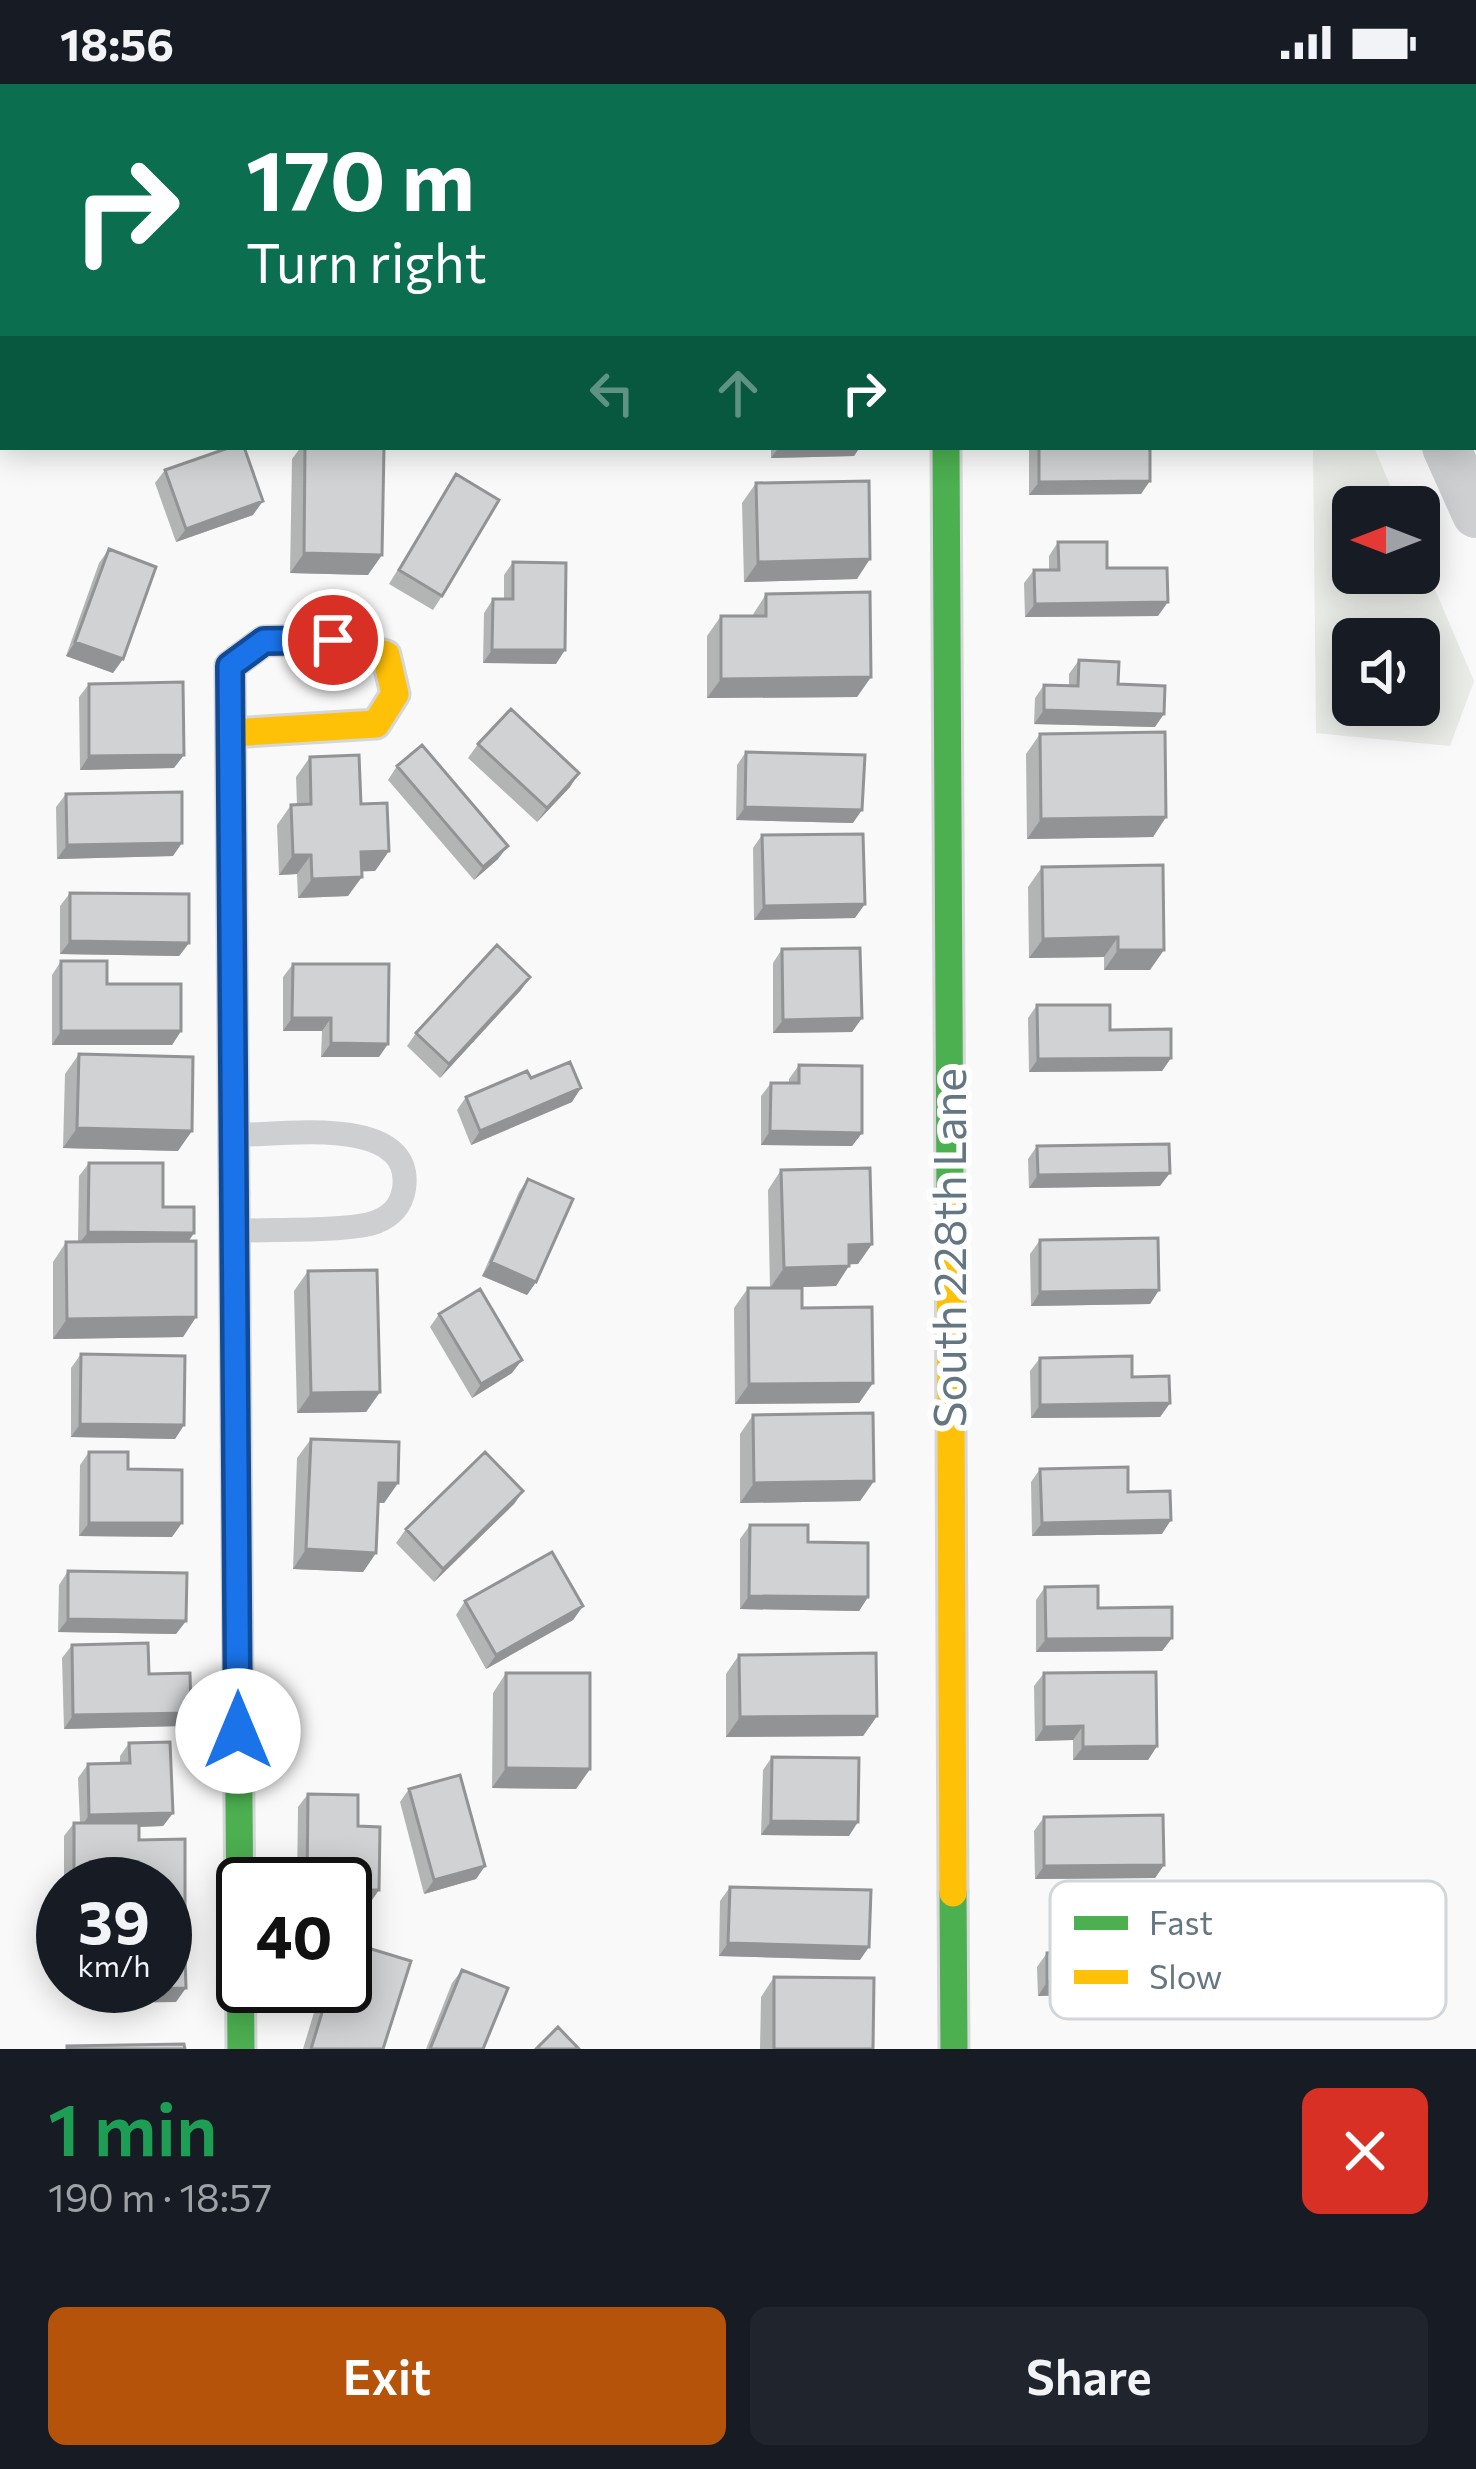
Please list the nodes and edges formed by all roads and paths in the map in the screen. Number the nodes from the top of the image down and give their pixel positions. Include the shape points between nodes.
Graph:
1 (946, 450) edge
2 (1447, 450) edge
3 (1476, 514) edge
4 (231, 733) junction
5 (234, 1135) junction
6 (235, 1231) junction
7 (241, 2049) edge
8 (954, 2049) edge

1 - 8 street, South 228th Lane
2 - 3 street
4 - 4 street via 230,666 264,641 333,640 386,655 395,694 376,724
4 - 5 street
5 - 6 street
5 - 6 lane via 360,1135 390,1145 405,1166 393,1214 371,1224
6 - 7 street

